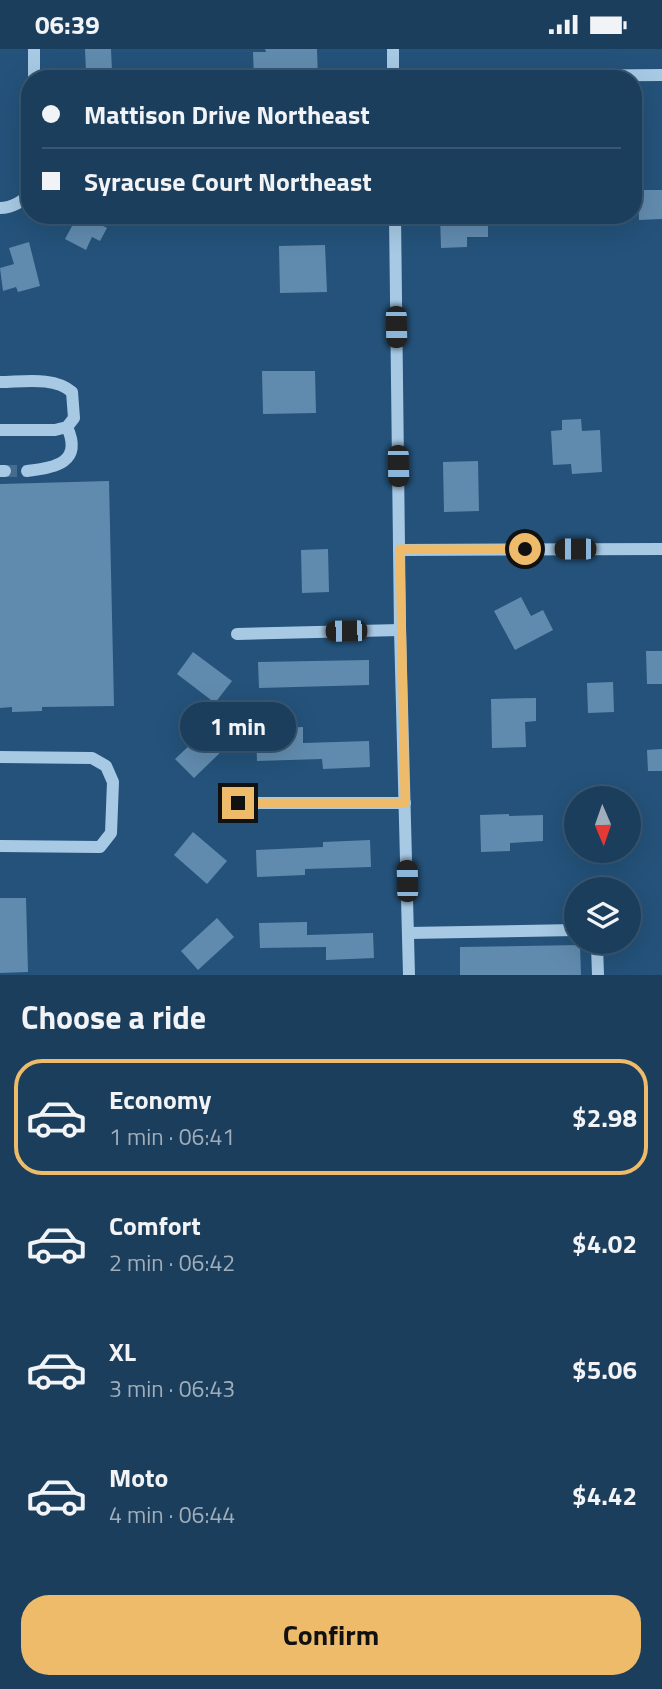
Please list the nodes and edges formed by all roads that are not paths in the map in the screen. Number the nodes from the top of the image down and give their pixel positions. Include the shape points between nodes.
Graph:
1 (34, 49) edge
2 (393, 49) edge
3 (34, 70) edge
4 (393, 70) edge
5 (642, 75) edge
6 (662, 75) edge
7 (21, 199) edge
8 (0, 208) edge
9 (395, 224) edge
10 (0, 382) edge
11 (67, 427) junction
12 (0, 431) edge
13 (27, 471) tunnel mouth
14 (400, 549) junction
15 (662, 549) edge
16 (400, 630) junction
17 (237, 634) dead end
18 (0, 757) edge
19 (238, 803) dead end
20 (405, 803) junction
21 (0, 846) edge
22 (564, 930) edge
23 (408, 933) junction
24 (597, 954) edge
25 (409, 975) edge
26 (598, 975) edge

1 - 3 street
2 - 4 street
5 - 6 street
7 - 8 street
9 - 14 street
10 - 11 street via 64,385 72,392 74,410
11 - 12 street
11 - 13 street via 73,440 69,457 58,465
14 - 15 street
14 - 16 street
16 - 17 street
16 - 20 street
18 - 21 street via 92,758 106,766 113,782 111,834 100,847
19 - 20 street
20 - 23 street
22 - 23 street
23 - 25 street
24 - 26 street

